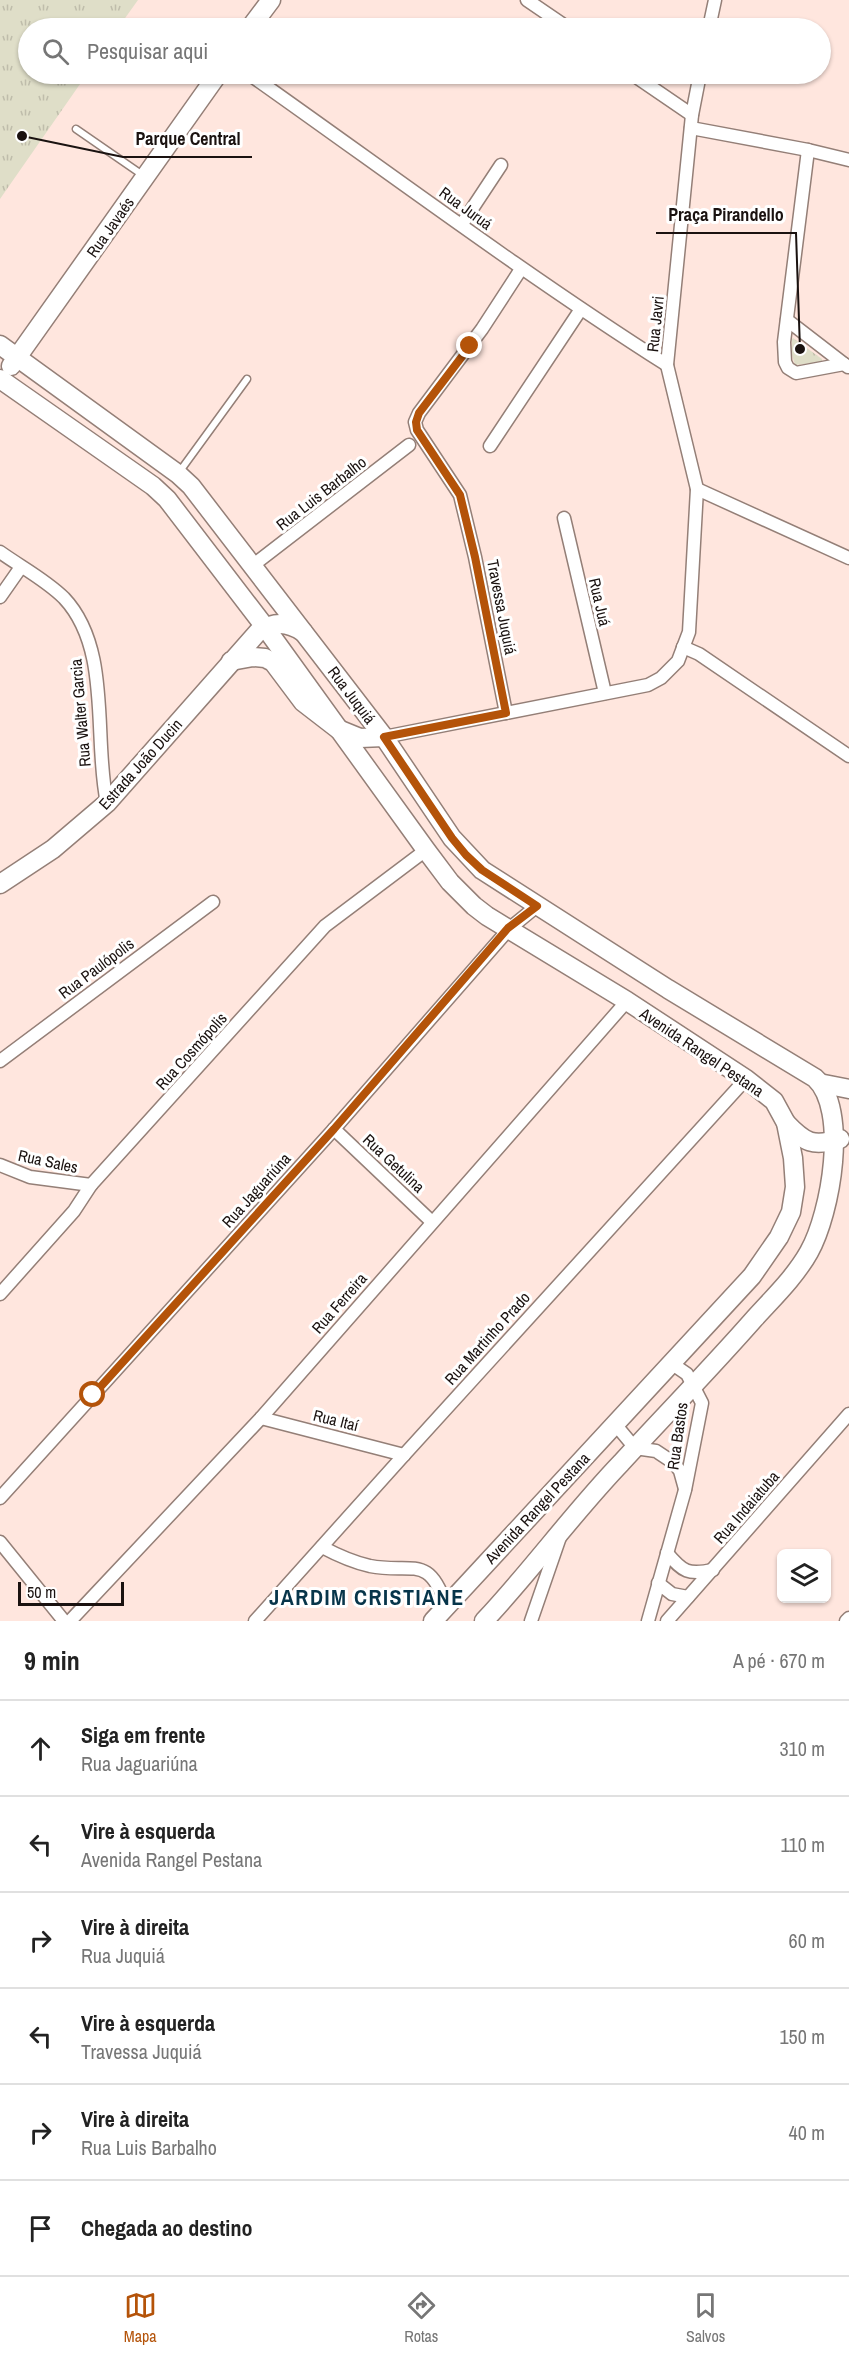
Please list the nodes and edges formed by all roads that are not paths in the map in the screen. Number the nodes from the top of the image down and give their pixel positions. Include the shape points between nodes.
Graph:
1 (271, 0) edge
2 (527, 0) edge
3 (715, 0) edge
4 (258, 18) edge
5 (553, 18) edge
6 (711, 18) edge
7 (211, 84) edge
8 (263, 84) edge
9 (645, 84) edge
10 (698, 84) edge
11 (692, 121) junction
12 (76, 129) dead end
13 (808, 150) junction
14 (849, 160) edge
15 (501, 165) dead end
16 (145, 177) junction
17 (462, 225) junction
18 (521, 269) junction
19 (581, 309) junction
20 (787, 320) junction
21 (0, 345) edge
22 (17, 358) junction
23 (667, 365) junction
24 (846, 366) edge
25 (1, 379) edge
26 (247, 379) dead end
27 (409, 445) dead end
28 (490, 446) dead end
29 (178, 474) junction
30 (697, 489) junction
31 (564, 518) dead end
32 (0, 552) edge
33 (849, 558) edge
34 (252, 566) junction
35 (21, 567) junction
36 (0, 597) edge
37 (265, 627) junction
38 (305, 633) junction
39 (683, 647) junction
40 (231, 661) junction
41 (605, 693) junction
42 (506, 713) junction
43 (338, 729) junction
44 (384, 737) junction
45 (849, 756) edge
46 (107, 803) junction
47 (426, 850) junction
48 (0, 884) edge
49 (213, 902) dead end
50 (537, 906) junction
51 (508, 928) junction
52 (627, 1001) junction
53 (1, 1058) edge
54 (746, 1079) junction
55 (825, 1084) junction
56 (849, 1089) edge
57 (849, 1121) edge
58 (786, 1123) junction
59 (334, 1129) junction
60 (840, 1139) junction
61 (0, 1165) edge
62 (92, 1185) junction
63 (432, 1222) junction
64 (0, 1294) edge
65 (671, 1363) junction
66 (694, 1386) junction
67 (849, 1414) edge
68 (261, 1418) junction
69 (615, 1424) junction
70 (635, 1448) junction
71 (404, 1455) junction
72 (685, 1490) junction
73 (0, 1498) edge
74 (562, 1533) junction
75 (0, 1542) edge
76 (322, 1547) junction
77 (667, 1553) junction
78 (713, 1570) junction
79 (658, 1583) junction
80 (688, 1597) junction
81 (446, 1606) junction
82 (489, 1619) edge
83 (64, 1621) edge
84 (70, 1621) edge
85 (255, 1621) edge
86 (433, 1621) edge
87 (531, 1621) edge
88 (648, 1621) edge
89 (667, 1621) edge

1 - 4 main road
2 - 5 street
3 - 6 street
7 - 16 main road, Rua Javaés
8 - 17 street, Rua Juruá
9 - 11 street
10 - 11 street, Rua Javri
11 - 13 street
11 - 23 street, Rua Javri
12 - 16 lane
13 - 14 street
13 - 20 street
15 - 17 street
16 - 22 main road, Rua Javaés
17 - 18 street, Rua Juruá
18 - 19 street, Rua Juruá
18 - 42 street, Travessa Juquiá via 416,422 417,430 460,495
19 - 23 street, Rua Juruá
19 - 28 street
20 - 24 street
20 - 24 street via 785,357 791,371 804,373
21 - 22 main road, Rua Juquiá
22 - 25 main road, Rua Javaés
22 - 29 main road, Rua Juquiá
23 - 30 street, Rua Javri
25 - 37 main road, Rua Juquiá via 167,499
26 - 29 lane
27 - 34 street, Rua Luis Barbalho
29 - 34 main road, Rua Juquiá
30 - 33 street
30 - 39 street, Rua Javri via 689,632
31 - 41 street, Rua Juá
32 - 35 street, Rua Walter Garcia
34 - 38 main road, Rua Juquiá
35 - 36 street
35 - 46 street, Rua Walter Garcia via 63,598 84,628 95,669 101,773
37 - 38 main road via 287,623
37 - 40 main road, Estrada João Ducin
37 - 43 main road, Rua Juquiá
38 - 44 main road, Rua Juquiá
39 - 41 street, Rua Juquiá via 678,661 661,678 648,685
39 - 45 street
40 - 43 main road via 254,657 273,662 303,702
40 - 46 main road, Estrada João Ducin
41 - 42 street, Rua Juquiá
42 - 44 street, Rua Juquiá
43 - 44 main road via 360,738
43 - 47 main road, Avenida Rangel Pestana
44 - 50 main road, Avenida Rangel Pestana via 466,855
46 - 48 main road, Estrada João Ducin via 53,849
47 - 51 main road, Avenida Rangel Pestana via 474,906
47 - 62 street, Rua Cosmópolis via 326,926
49 - 53 street, Rua Paulópolis
50 - 51 street, Rua Jaguariúna
50 - 55 main road, Avenida Rangel Pestana
51 - 52 main road, Avenida Rangel Pestana
51 - 59 street, Rua Jaguariúna
52 - 54 main road, Avenida Rangel Pestana
52 - 63 street, Rua Ferreira
54 - 58 main road, Avenida Rangel Pestana via 774,1101
54 - 71 street, Rua Martinho Prado
55 - 56 main road
55 - 60 main road, Avenida Rangel Pestana
57 - 60 main road
58 - 60 main road via 809,1143 825,1144
58 - 65 main road, Avenida Rangel Pestana via 794,1158 791,1212 752,1276
59 - 63 street, Rua Getulina
59 - 73 street, Rua Jaguariúna
60 - 66 main road, Avenida Rangel Pestana via 834,1183 809,1252 797,1272
61 - 62 street, Rua Sales via 30,1177
62 - 64 street, Rua Cosmópolis via 74,1211
63 - 68 street, Rua Ferreira
65 - 66 street, Rua Bastos via 687,1374
65 - 69 main road, Avenida Rangel Pestana
66 - 70 main road, Avenida Rangel Pestana
66 - 72 street, Rua Bastos via 702,1403
67 - 78 street, Rua Indaiatuba
68 - 71 street, Rua Itaí
68 - 84 street, Rua Ferreira
69 - 70 street
69 - 81 main road, Avenida Rangel Pestana
70 - 72 street, Rua Bastos via 656,1451 674,1463
70 - 74 main road, Avenida Rangel Pestana
71 - 76 street, Rua Martinho Prado
72 - 77 street, Rua Bastos
74 - 82 main road, Avenida Rangel Pestana
74 - 87 street
75 - 83 street
76 - 81 street via 372,1566 427,1571
76 - 85 street, Rua Martinho Prado
77 - 78 street via 685,1571
77 - 79 street, Rua Bastos
78 - 80 street, Rua Indaiatuba
79 - 80 street via 672,1594
79 - 88 street, Rua Bastos
80 - 89 street, Rua Indaiatuba
81 - 86 main road, Avenida Rangel Pestana

